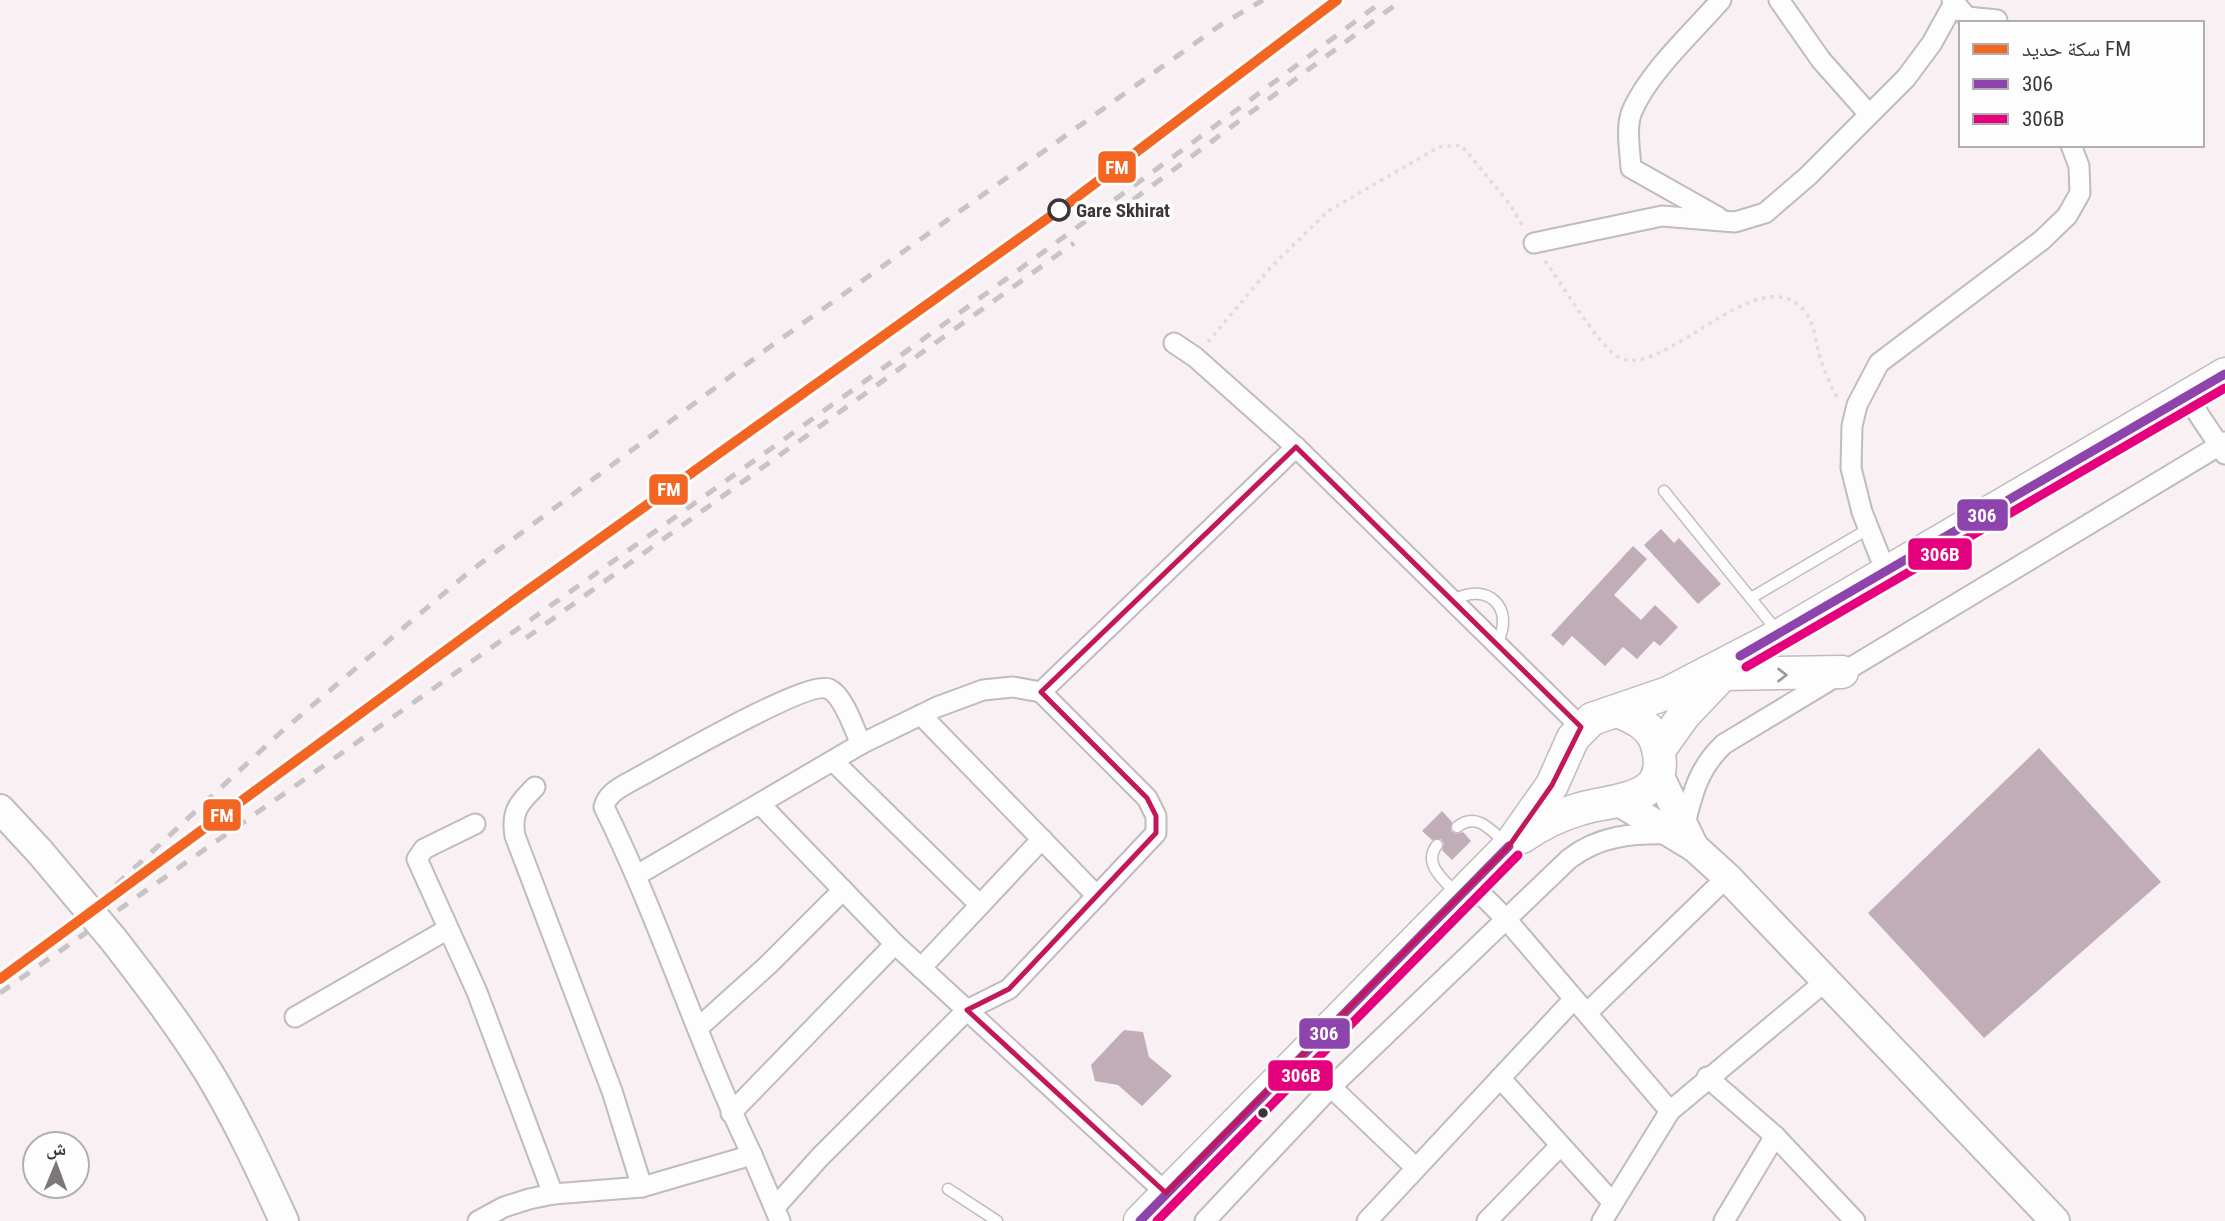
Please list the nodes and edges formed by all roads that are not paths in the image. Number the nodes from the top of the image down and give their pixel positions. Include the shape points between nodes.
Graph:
1 (1721, 0) edge
2 (1779, 0) edge
3 (1993, 0) edge
4 (1953, 2) edge
5 (1998, 21) edge
6 (1868, 113) junction
7 (2072, 147) edge
8 (1725, 221) junction
9 (1534, 243) road end
10 (1174, 343) dead end
11 (2225, 374) edge
12 (2187, 397) junction
13 (1296, 447) junction
14 (2223, 447) edge
15 (1664, 491) dead end
16 (1868, 528) junction
17 (1886, 572) junction
18 (1751, 598) junction
19 (1454, 600) junction
20 (1780, 635) junction
21 (1497, 643) junction
22 (1731, 665) junction
23 (1842, 672) junction
24 (1041, 692) junction
25 (1617, 711) junction
26 (921, 715) junction
27 (1575, 740) junction
28 (862, 744) junction
29 (1658, 760) junction
30 (833, 761) junction
31 (535, 787) dead end
32 (1614, 803) junction
33 (761, 805) junction
34 (0, 809) edge
35 (475, 824) dead end
36 (1457, 827) dead end
37 (1684, 837) junction
38 (1042, 839) junction
39 (1437, 845) dead end
40 (1509, 846) junction
41 (637, 875) junction
42 (1727, 877) junction
43 (843, 890) junction
44 (1465, 890) junction
45 (1097, 896) junction
46 (980, 905) junction
47 (1506, 919) junction
48 (448, 929) junction
49 (895, 944) junction
50 (920, 968) junction
51 (1827, 980) junction
52 (1581, 1006) junction
53 (967, 1010) junction
54 (295, 1017) dead end
55 (698, 1028) junction
56 (1707, 1077) junction
57 (1500, 1078) junction
58 (1331, 1087) junction
59 (1670, 1111) junction
60 (731, 1112) junction
61 (1775, 1136) junction
62 (1560, 1146) junction
63 (751, 1154) junction
64 (1416, 1168) junction
65 (642, 1187) junction
66 (948, 1189) dead end
67 (1166, 1193) junction
68 (553, 1194) junction
69 (1613, 1203) junction
70 (778, 1214) edge
71 (1846, 1218) edge
72 (284, 1221) edge
73 (478, 1221) edge
74 (997, 1221) edge
75 (1140, 1221) edge
76 (1205, 1221) edge
77 (1367, 1221) edge
78 (1487, 1221) edge
79 (1602, 1221) edge
80 (1724, 1221) edge
81 (2054, 1221) edge

1 - 8 street via 1658,72 1632,110 1629,141 1631,167
2 - 6 street via 1813,50
3 - 5 street
4 - 5 street via 1967,17
4 - 6 street via 1932,43 1906,78
6 - 8 street via 1765,213 1746,221
7 - 16 street via 2079,166 2080,193 2067,216 2042,240 1879,363 1857,405 1852,426 1851,468
8 - 9 street via 1662,216
10 - 13 street
11 - 12 main road
12 - 14 street
12 - 17 main road
13 - 19 street
13 - 24 street
14 - 23 street
15 - 18 lane
16 - 17 street
16 - 18 lane
17 - 20 main road
18 - 20 lane
19 - 21 street
19 - 21 lane via 1478,593 1500,606 1504,631
20 - 22 main road
21 - 27 street
22 -> 23 main road
22 - 25 main road
22 - 29 main road via 1684,715
23 - 37 street via 1713,755 1696,781
24 - 26 street via 1013,687 983,690
24 - 45 street via 1147,798 1156,816 1156,833
25 - 27 main road via 1592,719
25 - 29 main road via 1644,724
26 - 28 street
26 - 38 street
27 - 32 main road via 1574,779 1583,791
27 - 40 main road via 1532,817
28 - 30 street
28 - 41 street via 838,698 821,687 789,697 612,792 604,807
29 - 32 main road via 1644,792
29 - 37 street
30 - 33 street
30 - 46 street
31 - 65 street via 516,806 515,836 612,1091
32 - 37 street
32 - 40 main road via 1555,817
33 - 41 street
33 - 43 street
34 - 72 street, bridge via 164,1005 210,1074
35 - 48 street via 424,849 417,859
36 - 40 lane via 1481,822
37 - 42 street
37 - 47 street via 1628,835 1590,845
38 - 45 street
38 - 46 street
39 - 44 lane via 1431,855 1433,867
40 - 44 main road
41 - 55 street
42 - 51 street
42 - 52 street
43 - 49 street
43 - 55 street
44 - 47 street
44 - 67 main road
45 - 53 street via 1009,989
46 - 50 street
47 - 52 street
47 - 58 street
48 - 54 street
48 - 68 street via 477,992
49 - 50 street
49 - 60 street
50 - 53 street
51 - 56 street
51 - 81 street
52 - 57 street
52 - 59 street
53 - 67 street
53 - 70 street via 820,1157
55 - 60 street
56 - 59 street
56 - 61 street
57 - 62 street
57 - 64 street
58 - 64 street
58 - 76 street
59 - 69 street
60 - 63 street
61 - 71 street
61 - 80 street
62 - 69 street
62 - 78 street
63 - 65 street
63 - 70 street
64 - 77 street
65 - 68 street
66 - 74 lane
67 - 75 main road
68 - 73 street via 504,1207
69 - 79 street

